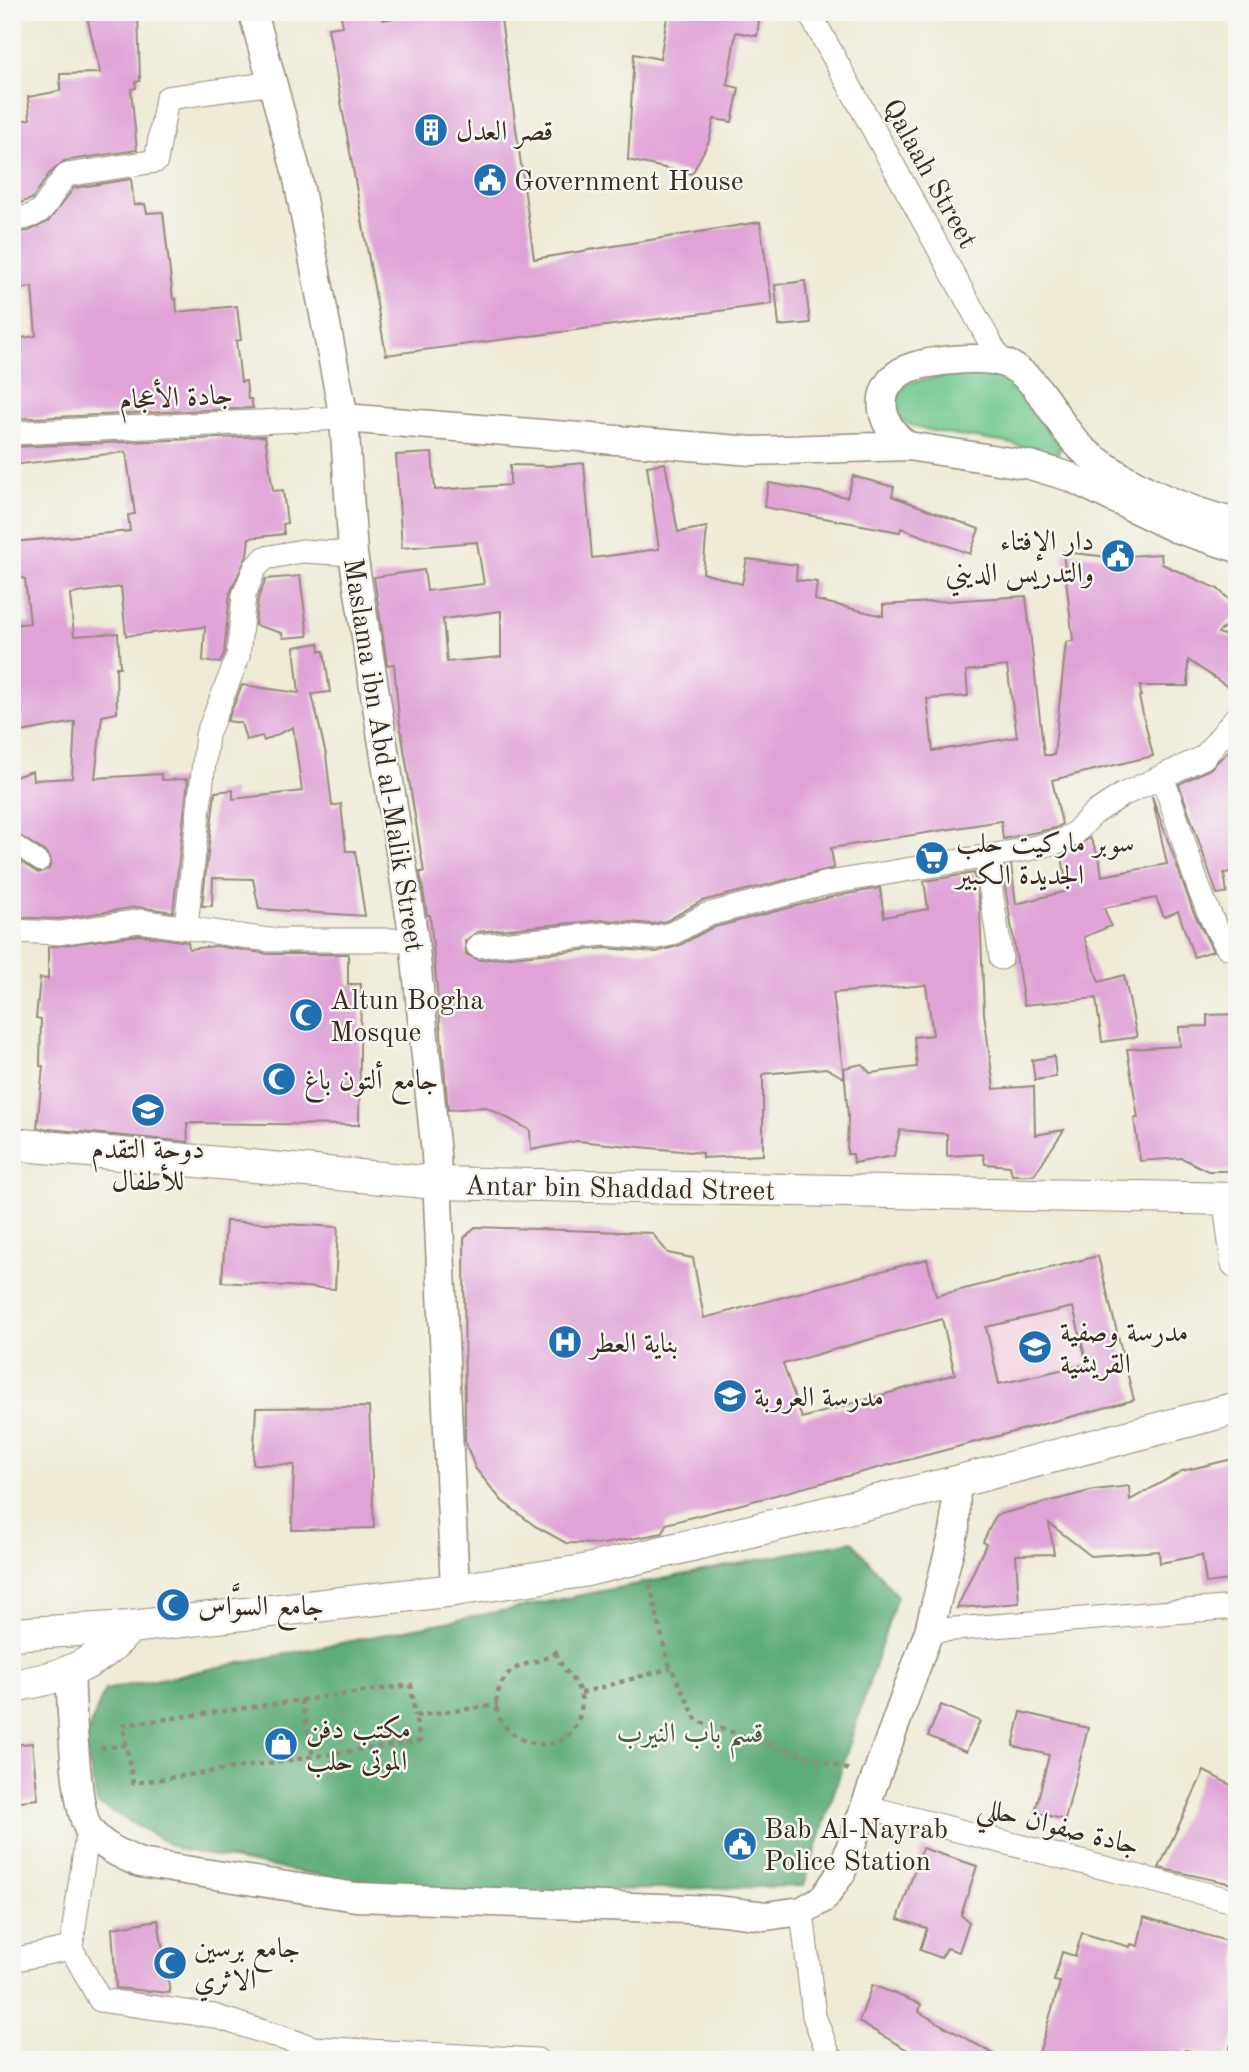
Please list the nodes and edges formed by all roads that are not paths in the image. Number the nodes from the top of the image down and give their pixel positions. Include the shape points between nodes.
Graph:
1 (253, 12) edge
2 (809, 12) edge
3 (273, 83) junction
4 (12, 219) edge
5 (1001, 362) junction
6 (344, 418) junction
7 (12, 433) edge
8 (908, 446) junction
9 (1087, 453) junction
10 (1070, 477) junction
11 (1237, 523) edge
12 (1237, 548) edge
13 (353, 554) junction
14 (1237, 716) edge
15 (1162, 777) junction
16 (12, 842) edge
17 (986, 857) junction
18 (40, 862) dead end
19 (186, 926) junction
20 (12, 931) edge
21 (414, 940) junction
22 (478, 946) dead end
23 (1227, 947) dead end
24 (1001, 958) dead end
25 (12, 1144) edge
26 (436, 1183) junction
27 (1233, 1199) edge
28 (1237, 1262) edge
29 (1237, 1408) edge
30 (956, 1482) junction
31 (455, 1590) junction
32 (1237, 1607) edge
33 (130, 1627) junction
34 (929, 1631) junction
35 (12, 1634) edge
36 (70, 1673) junction
37 (12, 1686) edge
38 (867, 1807) junction
39 (88, 1829) junction
40 (1237, 1902) edge
41 (802, 1911) junction
42 (71, 1948) junction
43 (12, 1960) edge
44 (352, 2054) edge
45 (824, 2055) edge
46 (537, 2060) edge

1 - 3 street, Maslama ibn Abd al-Malik Street
2 - 5 street, Qalaah Street
3 - 4 street via 167,98 156,161 67,175 48,205 29,219
3 - 6 street, Maslama ibn Abd al-Malik Street via 297,174
5 - 8 street via 963,360 902,372 890,382 882,411 895,438
5 - 9 street via 1031,382
6 - 7 street, جادة الأعجام
6 - 8 street via 752,450
6 - 13 street, Maslama ibn Abd al-Malik Street
8 - 10 street via 1030,465
9 - 10 street
9 - 11 street via 1176,504
10 - 12 street via 1175,528
13 - 19 street via 302,551 265,558 255,568 244,595 238,656 207,735
13 - 21 street, Maslama ibn Abd al-Malik Street
14 - 15 street via 1204,757
15 - 17 street via 1122,795 1061,841
15 - 23 street via 1190,863
16 - 18 street
17 - 22 street via 828,883 706,915 671,934 605,934
17 - 24 street
19 - 20 street via 140,921 60,933
19 - 21 street via 269,940
21 - 26 street, Maslama ibn Abd al-Malik Street
25 - 26 main road, Antar bin Shaddad Street
26 - 27 main road, Antar bin Shaddad Street
26 - 31 street, Maslama ibn Abd al-Malik Street
27 - 28 main road
29 - 30 main road
30 - 31 main road via 647,1558
30 - 34 street via 955,1528
31 - 33 main road
32 - 34 street
33 - 35 main road
33 - 36 main road via 103,1654
34 - 38 street
36 - 37 main road
36 - 39 street via 81,1803
38 - 40 street, جادة صفوان حللي
38 - 41 street via 841,1873 824,1898
39 - 41 street via 110,1850 140,1863 356,1897 716,1910 766,1916
39 - 42 street
41 - 45 street via 814,2016
42 - 43 street
42 - 44 street via 100,2000 215,2016 314,2048
44 - 46 street

